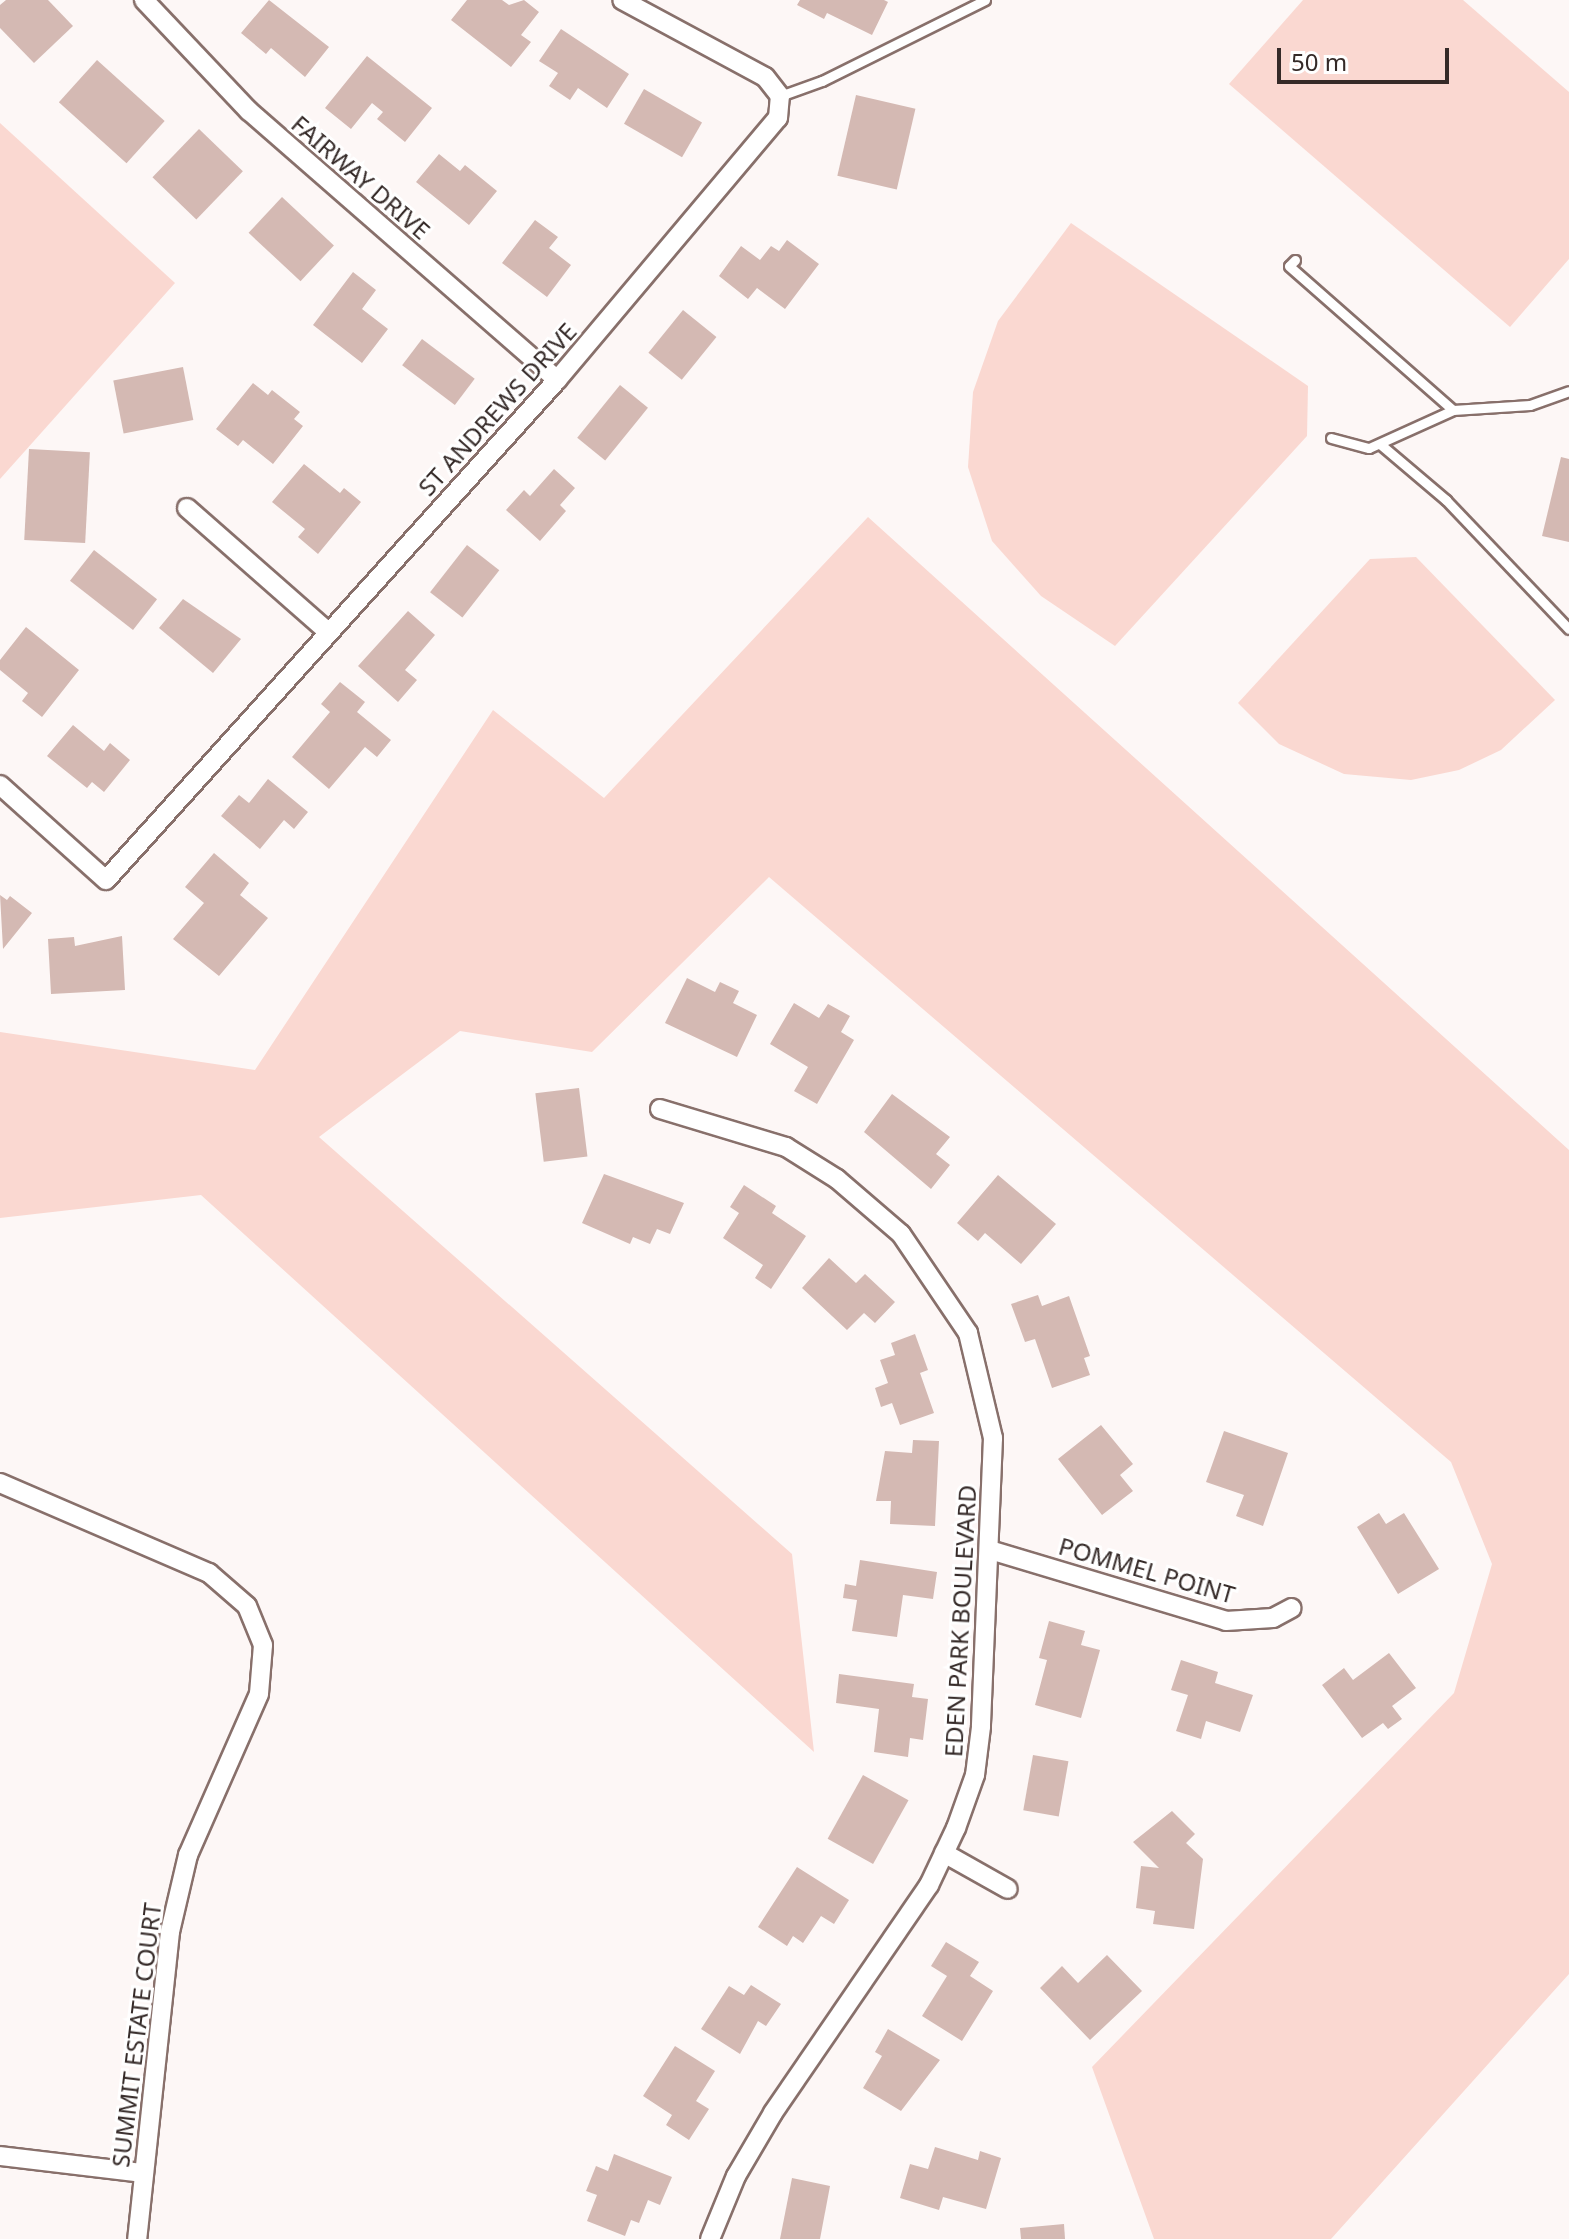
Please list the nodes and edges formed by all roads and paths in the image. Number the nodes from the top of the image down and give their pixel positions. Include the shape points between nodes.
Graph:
1 (144, 0) edge
2 (622, 0) edge
3 (985, 0) edge
4 (780, 96) junction
5 (1295, 260) dead end
6 (557, 380) junction
7 (1569, 391) edge
8 (1453, 410) junction
9 (1331, 438) dead end
10 (1380, 444) junction
11 (187, 508) dead end
12 (1569, 629) edge
13 (328, 632) junction
14 (0, 785) edge
15 (660, 1109) dead end
16 (0, 1483) edge
17 (990, 1550) junction
18 (1292, 1608) dead end
19 (944, 1853) junction
20 (1008, 1889) dead end
21 (0, 2156) edge
22 (143, 2173) junction
23 (137, 2239) edge
24 (710, 2239) edge

1 - 6 street, FAIRWAY DRIVE via 249,111
2 - 4 street via 765,77
3 - 4 lane via 822,81
4 - 6 street, ST ANDREWS DRIVE via 778,118
5 - 8 lane via 1289,266
6 - 13 street, ST ANDREWS DRIVE
7 - 8 lane via 1530,405
8 - 10 lane
9 - 10 lane via 1355,447
10 - 12 lane via 1446,500
11 - 13 street
13 - 14 street, ST ANDREWS DRIVE via 106,880
15 - 17 street, EDEN PARK BOULEVARD via 786,1147 837,1179 901,1234 968,1333 982,1380 993,1438
16 - 22 street, SUMMIT ESTATE COURT via 209,1573 247,1606 263,1645 259,1694 188,1855 170,1932
17 - 18 street, POMMEL POINT via 1226,1621 1273,1618
17 - 19 street, EDEN PARK BOULEVARD via 975,1775
19 - 20 street
19 - 24 street, EDEN PARK BOULEVARD via 929,1885 773,2113 736,2176
21 - 22 street
22 - 23 street, SUMMIT ESTATE COURT

